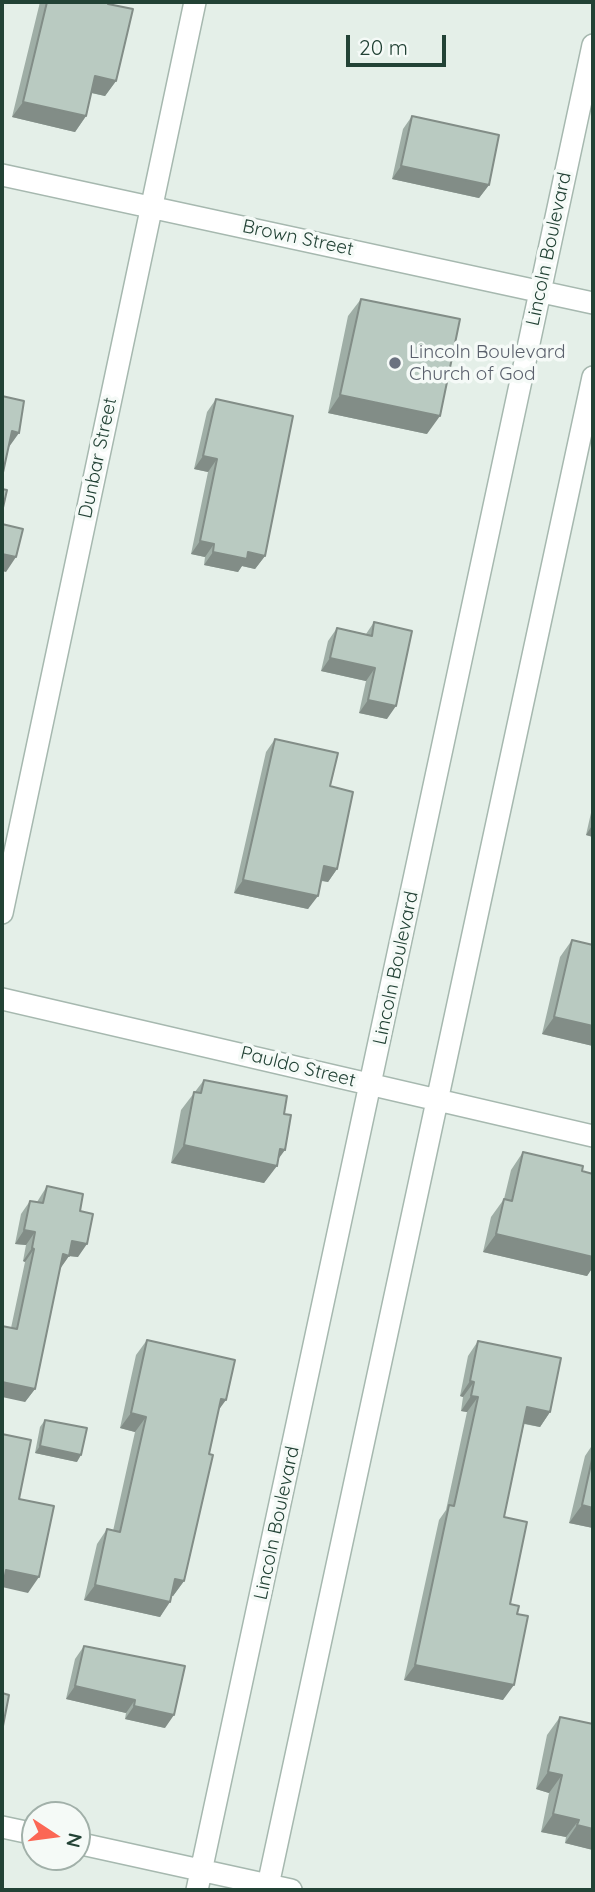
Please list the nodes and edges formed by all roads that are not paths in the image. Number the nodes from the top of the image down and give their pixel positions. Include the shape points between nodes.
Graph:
1 (195, 2) edge
2 (593, 46) edge
3 (2, 175) edge
4 (152, 207) junction
5 (541, 291) junction
6 (593, 303) edge
7 (593, 377) edge
8 (2, 914) edge
9 (2, 999) edge
10 (371, 1086) junction
11 (437, 1101) junction
12 (593, 1136) edge
13 (2, 1827) edge
14 (21, 1831) edge
15 (91, 1847) edge
16 (199, 1880) edge
17 (268, 1888) edge
18 (291, 1890) edge

1 - 4 street, Dunbar Street
2 - 5 street, Lincoln Boulevard
3 - 4 street, Brown Street
4 - 5 street, Brown Street
4 - 8 street, Dunbar Street
5 - 6 street, Brown Street
5 - 10 street, Lincoln Boulevard
7 - 11 street
9 - 10 street, Pauldo Street
10 - 11 street, Pauldo Street
10 - 16 street, Lincoln Boulevard
11 - 12 street, Pauldo Street
11 - 17 street
13 - 14 street
15 - 16 street
16 - 17 street
17 - 18 street

